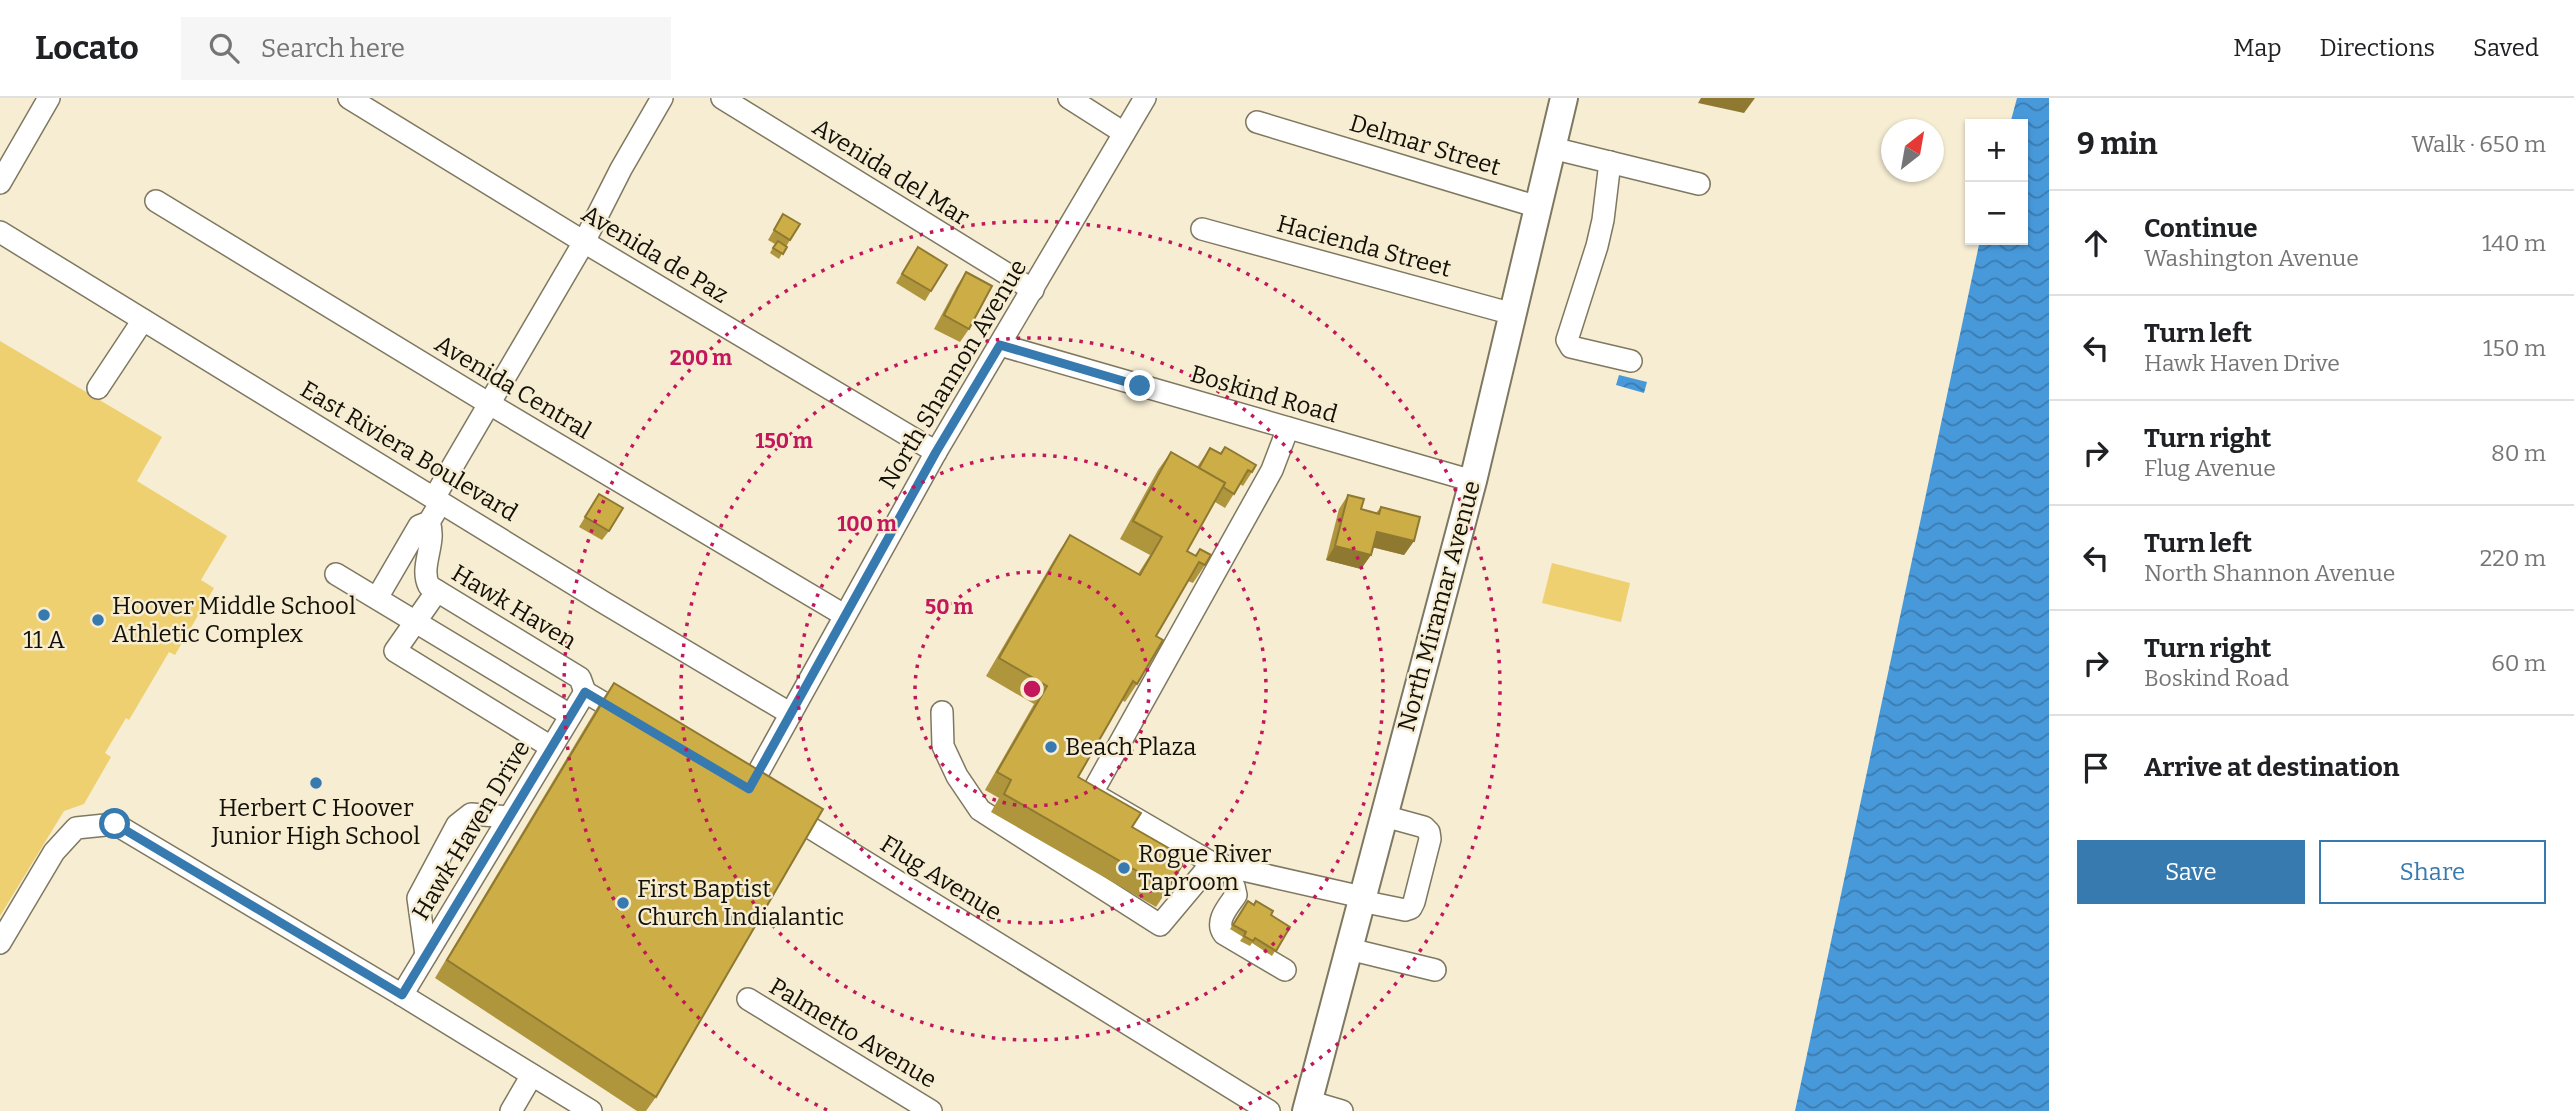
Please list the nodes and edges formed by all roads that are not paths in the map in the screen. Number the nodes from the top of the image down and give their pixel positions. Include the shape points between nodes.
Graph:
1 (49, 98) edge
2 (348, 98) edge
3 (662, 98) edge
4 (722, 98) edge
5 (1069, 98) edge
6 (1145, 98) edge
7 (1564, 98) edge
8 (1257, 122) dead end
9 (1124, 132) junction
10 (1552, 148) junction
11 (1610, 162) junction
12 (0, 183) edge
13 (1699, 184) dead end
14 (156, 201) dead end
15 (1538, 207) junction
16 (1202, 229) dead end
17 (0, 232) edge
18 (584, 242) junction
19 (1033, 290) junction
20 (1513, 314) junction
21 (143, 320) junction
22 (1000, 345) junction
23 (1631, 360) dead end
24 (98, 388) dead end
25 (488, 403) junction
26 (1288, 428) junction
27 (936, 452) junction
28 (1473, 481) junction
29 (438, 500) junction
30 (429, 522) junction
31 (336, 575) dead end
32 (437, 591) junction
33 (377, 598) junction
34 (844, 615) junction
35 (416, 622) junction
36 (585, 692) junction
37 (943, 712) dead end
38 (791, 714) junction
39 (570, 715) junction
40 (645, 727) edge
41 (551, 747) junction
42 (729, 778) edge
43 (749, 789) junction
44 (1384, 816) junction
45 (509, 817) junction
46 (811, 827) junction
47 (796, 849) edge
48 (1212, 863) junction
49 (1234, 886) dead end
50 (1362, 899) junction
51 (0, 943) edge
52 (1349, 948) junction
53 (426, 955) junction
54 (1285, 970) dead end
55 (1435, 970) dead end
56 (402, 995) junction
57 (748, 999) dead end
58 (532, 1075) junction
59 (1307, 1106) edge
60 (511, 1111) edge
61 (591, 1111) edge
62 (931, 1111) edge
63 (1269, 1111) edge
64 (1342, 1111) edge

1 - 12 street
2 - 18 street, Avenida de Paz
3 - 18 street, Hawk Haven
4 - 19 street, Avenida del Mar
5 - 9 street
6 - 9 street, North Shannon Avenue
7 - 10 main road, North Miramar Avenue
8 - 15 street, Delmar Street
9 - 19 street, North Shannon Avenue
10 - 11 street
10 - 15 main road, North Miramar Avenue
11 - 13 street
11 - 23 street via 1597,246 1567,340 1571,347
14 - 25 street, Avenida Central
15 - 20 main road, North Miramar Avenue
16 - 20 street, Hacienda Street
17 - 21 street, East Riviera Boulevard
18 - 25 street, Hawk Haven
18 - 27 street, Avenida de Paz
19 - 22 street, North Shannon Avenue
20 - 28 main road, North Miramar Avenue
21 - 24 street
21 - 29 street, East Riviera Boulevard
22 - 26 street, Boskind Road
22 - 27 street, North Shannon Avenue
25 - 29 street, Hawk Haven
25 - 34 street, Avenida Central
26 - 28 street, Boskind Road
26 - 48 street via 1272,470 1092,793
27 - 34 street, North Shannon Avenue
28 - 44 main road, North Miramar Avenue
29 - 30 street, Hawk Haven
29 - 38 street, East Riviera Boulevard
30 - 32 street, Hawk Haven via 432,530 424,577
30 - 33 street, Hawk Haven via 419,526
31 - 33 street
32 - 35 street
32 - 36 street, Hawk Haven via 580,678
33 - 35 street
34 - 38 street, North Shannon Avenue
35 - 39 street
35 - 41 street via 396,651
36 - 39 street, Hawk Haven Drive
36 - 40 street
37 - 48 street via 943,746 980,810 1160,925
38 - 43 street, North Shannon Avenue
39 - 41 street, Hawk Haven Drive
41 - 45 street, Hawk Haven Drive
42 - 43 street, Flug Avenue
43 - 46 street, Flug Avenue
44 - 50 main road, North Miramar Avenue
44 - 50 street via 1429,832 1414,902 1405,910
45 - 53 street, Hawk Haven Drive
45 - 53 street via 471,814 457,825 418,898
46 - 47 street
46 - 63 street, Flug Avenue
48 - 50 street
49 - 54 street via 1236,895 1220,929
50 - 52 main road, North Miramar Avenue
51 - 56 street via 54,852 76,828 115,824
52 - 55 street
52 - 59 main road, North Miramar Avenue
53 - 56 street, Hawk Haven Drive
56 - 58 street
57 - 62 street, Palmetto Avenue
58 - 60 street
58 - 61 street
59 - 64 street

